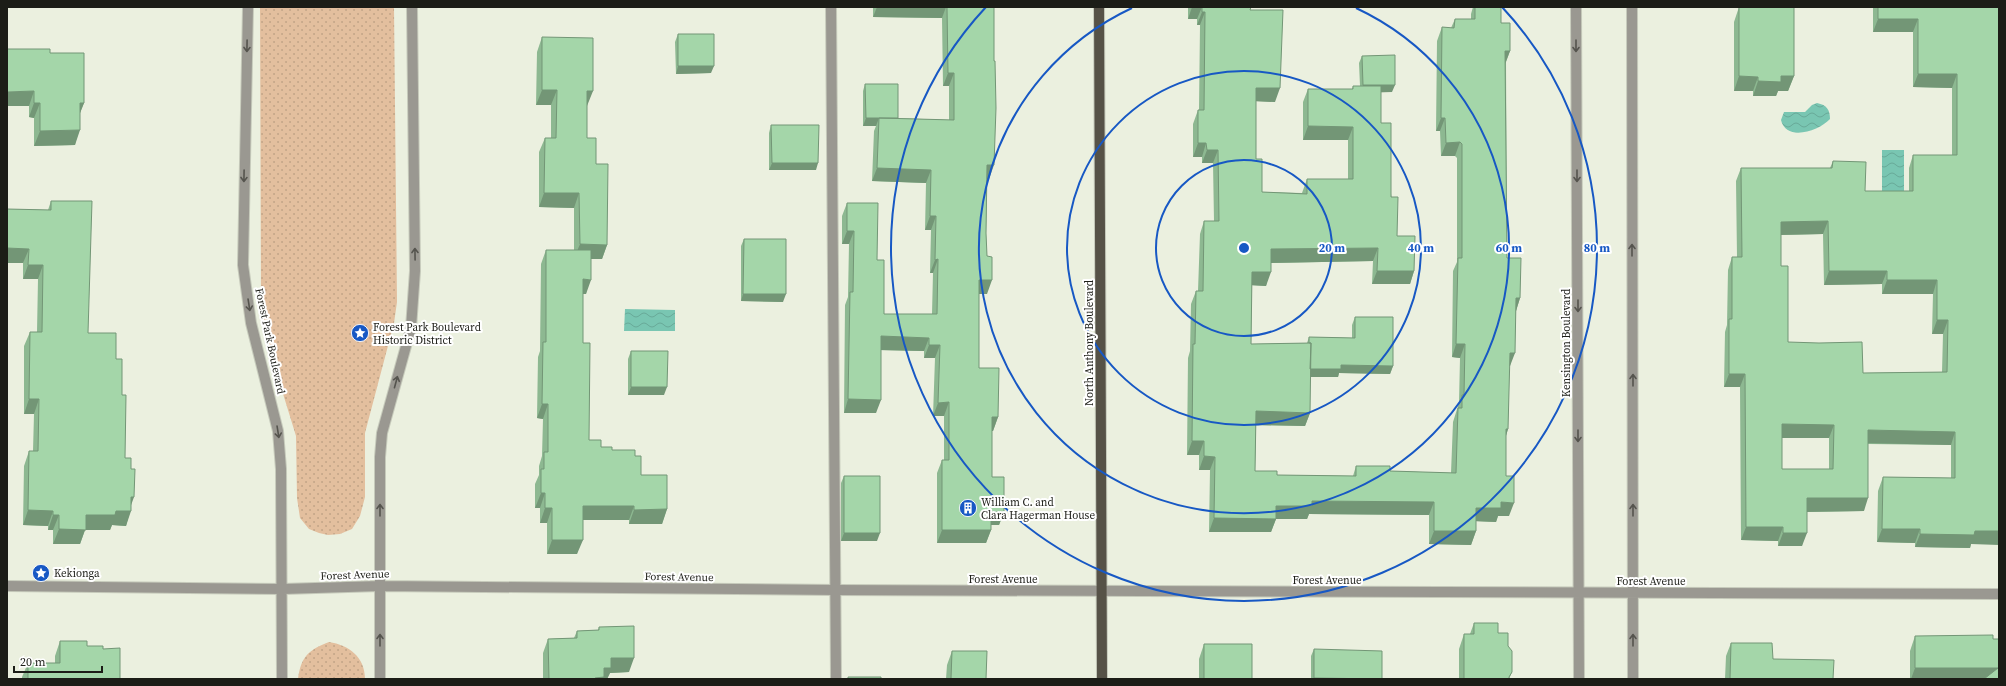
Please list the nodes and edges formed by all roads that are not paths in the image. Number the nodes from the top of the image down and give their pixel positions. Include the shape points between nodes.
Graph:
1 (248, 7) edge
2 (412, 7) edge
3 (831, 7) edge
4 (1099, 7) edge
5 (1576, 7) edge
6 (1632, 7) edge
7 (7, 586) edge
8 (380, 586) junction
9 (283, 589) junction
10 (836, 590) junction
11 (1102, 591) junction
12 (1578, 593) junction
13 (1633, 593) junction
14 (1999, 594) edge
15 (282, 679) edge
16 (380, 679) edge
17 (836, 679) edge
18 (1102, 679) edge
19 (1579, 679) edge
20 (1633, 679) edge

1 -> 9 street, Forest Park Boulevard via 243,265 251,323 278,431
8 -> 2 street via 382,433 411,328 415,271
3 - 10 street
4 - 11 main road, North Anthony Boulevard
5 -> 12 street, Kensington Boulevard
13 -> 6 street
7 - 9 street, Forest Avenue
8 - 9 street, Forest Avenue
8 - 10 street, Forest Avenue
16 -> 8 street
9 - 15 street, Forest Park Boulevard
10 - 11 street, Forest Avenue
10 - 17 street
11 - 12 street, Forest Avenue
11 - 18 main road, North Anthony Boulevard
12 - 13 street, Forest Avenue
12 - 19 street, Kensington Boulevard
13 - 14 street, Forest Avenue
20 -> 13 street

